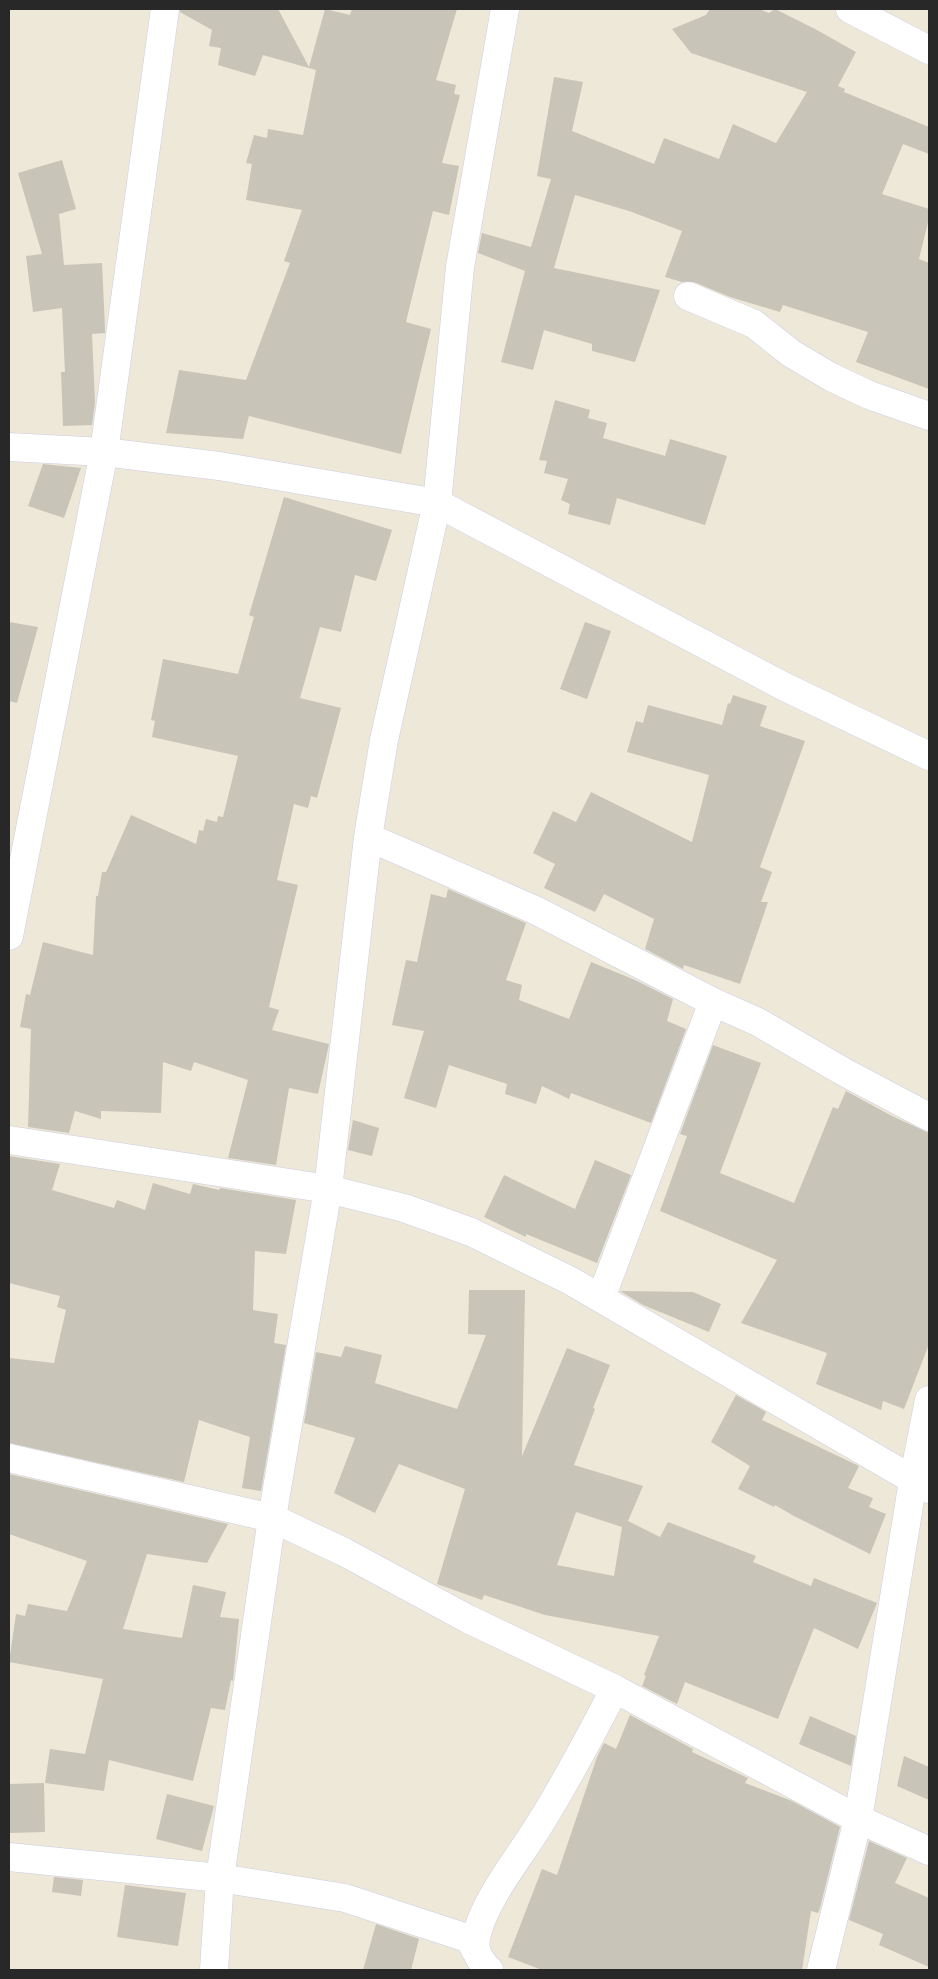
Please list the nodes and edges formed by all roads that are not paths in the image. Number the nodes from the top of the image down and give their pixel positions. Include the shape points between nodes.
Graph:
1 (165, 9) edge
2 (505, 9) edge
3 (850, 9) edge
4 (929, 50) edge
5 (688, 296) dead end
6 (929, 416) edge
7 (9, 447) edge
8 (104, 452) junction
9 (437, 503) junction
10 (929, 756) edge
11 (368, 837) junction
12 (9, 936) edge
13 (713, 1002) junction
14 (929, 1117) edge
15 (9, 1140) edge
16 (328, 1189) junction
17 (601, 1298) junction
18 (929, 1400) edge
19 (9, 1458) edge
20 (921, 1485) edge
21 (272, 1518) junction
22 (615, 1689) junction
23 (858, 1819) junction
24 (929, 1851) edge
25 (9, 1857) edge
26 (220, 1878) junction
27 (482, 1960) edge
28 (214, 1970) edge
29 (821, 1970) edge

1 - 8 street
2 - 9 street via 460,267
3 - 4 street
5 - 6 street via 754,324 792,354 831,377 868,395
7 - 8 street
8 - 9 street via 219,466
8 - 12 street
9 - 10 street via 785,687
9 - 11 street via 384,740
11 - 13 street via 535,910
11 - 16 street
13 - 14 street via 758,1022
13 - 17 street
15 - 16 street
16 - 17 street via 404,1208 471,1232
16 - 21 street
17 - 20 street
18 - 20 street
19 - 21 street
20 - 23 street
21 - 22 street via 344,1552 468,1619
21 - 26 street
22 - 23 street
22 - 27 street via 542,1821 492,1900 478,1930
23 - 24 street
23 - 29 street
25 - 26 street
26 - 27 street via 345,1898 470,1939
26 - 28 street

